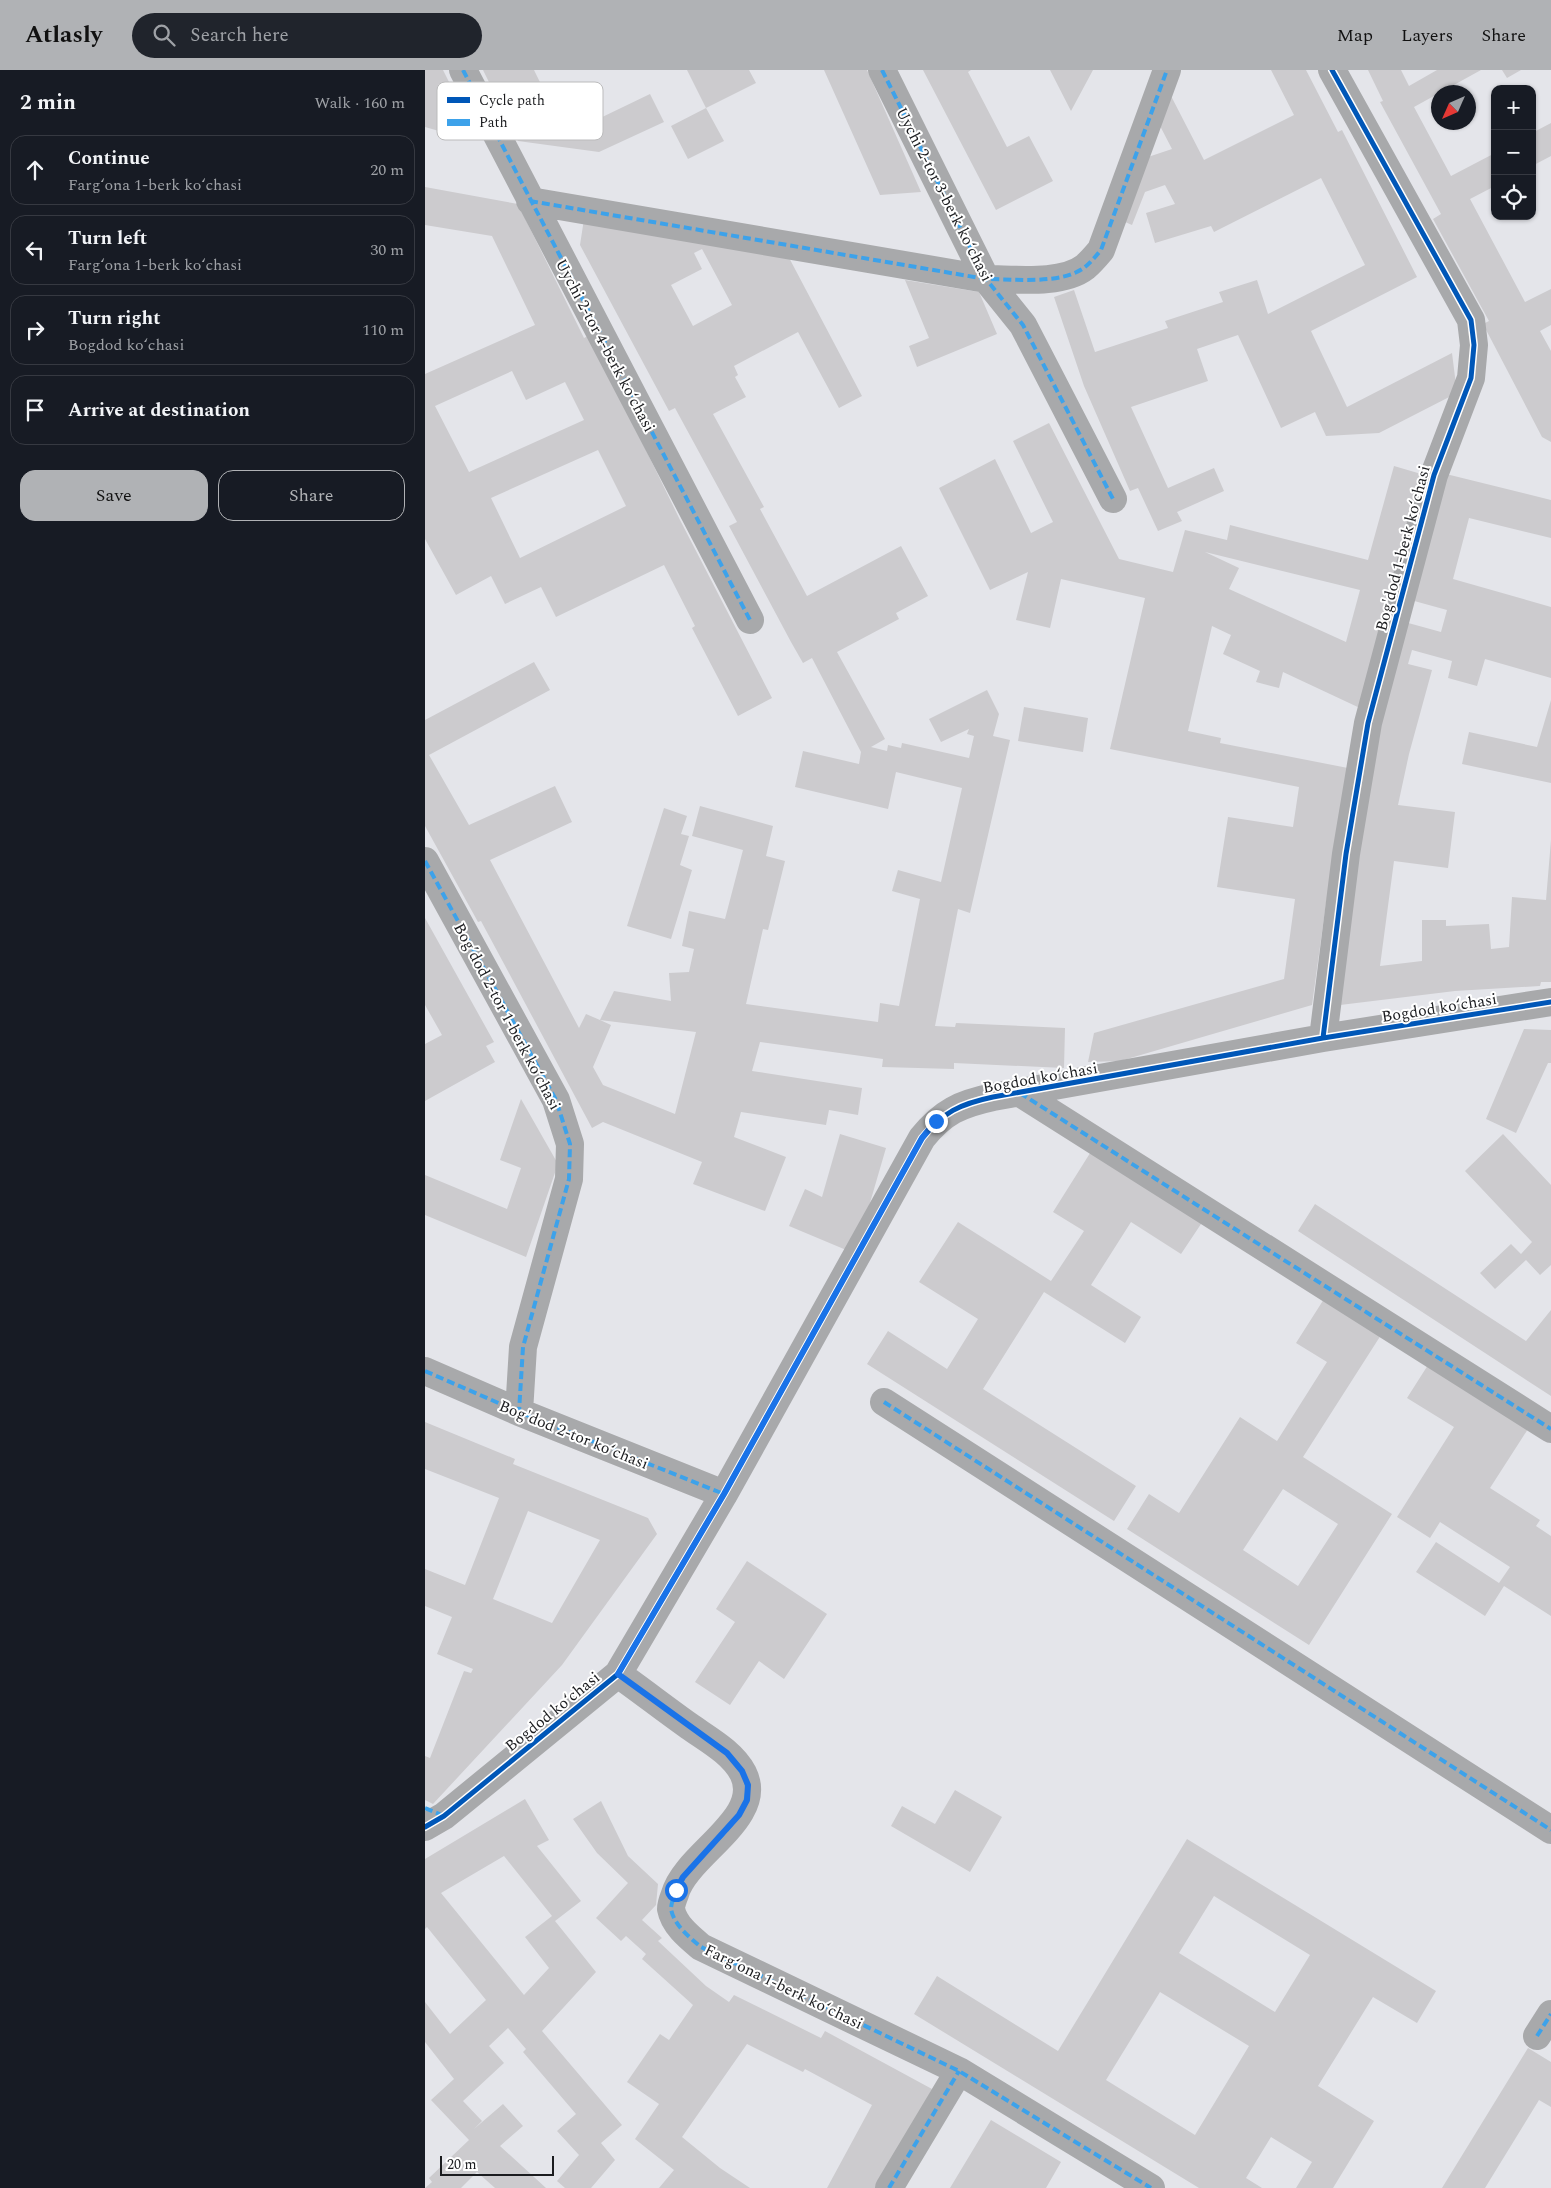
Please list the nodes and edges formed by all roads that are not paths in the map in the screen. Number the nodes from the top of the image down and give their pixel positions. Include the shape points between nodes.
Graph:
1 (463, 70) edge
2 (882, 70) edge
3 (1167, 70) edge
4 (1332, 70) edge
5 (469, 82) edge
6 (499, 140) edge
7 (530, 201) junction
8 (986, 280) junction
9 (1113, 499) dead end
10 (750, 620) dead end
11 (425, 861) edge
12 (1551, 1002) edge
13 (1323, 1038) junction
14 (1021, 1093) junction
15 (425, 1371) edge
16 (884, 1402) dead end
17 (519, 1412) junction
18 (1551, 1429) edge
19 (724, 1494) junction
20 (618, 1674) junction
21 (431, 1817) edge
22 (1551, 1830) edge
23 (959, 2070) junction
24 (889, 2188) edge
25 (1151, 2188) edge

1 - 5 street, Uychi 2-tor 4-berk koʻchasi
2 - 8 street, Uychi 2-tor 3-berk koʻchasi
3 - 8 street via 1101,250 1084,268 1066,276
4 - 13 street, Bog'dod 1-berk koʻchasi via 1471,320 1474,345 1471,378 1434,475 1368,723 1346,854
6 - 7 street, Uychi 2-tor 4-berk koʻchasi
7 - 8 street
7 - 10 street, Uychi 2-tor 4-berk koʻchasi
8 - 9 street, Uychi 2-tor 3-berk koʻchasi via 1023,325
11 - 17 street, Bogʼdod 2-tor 1-berk koʻchasi via 556,1100 569,1144 569,1179 523,1347
12 - 13 street, Bogdod koʻchasi
13 - 14 street, Bogdod koʻchasi
14 - 18 street
14 - 19 street, Bogdod koʻchasi via 969,1102 936,1121 922,1138
15 - 17 street, Bog'dod 2-tor koʻchasi
16 - 22 street
17 - 19 street, Bog'dod 2-tor koʻchasi
19 - 20 street, Bogdod koʻchasi
20 - 21 street, Bogdod koʻchasi
20 - 23 street, Fargʻona 1-berk koʻchasi via 727,1753 742,1771 748,1785 747,1800 739,1815 683,1877 676,1890 671,1908 683,1931 701,1947
23 - 24 street
23 - 25 street, Fargʻona 1-berk koʻchasi

